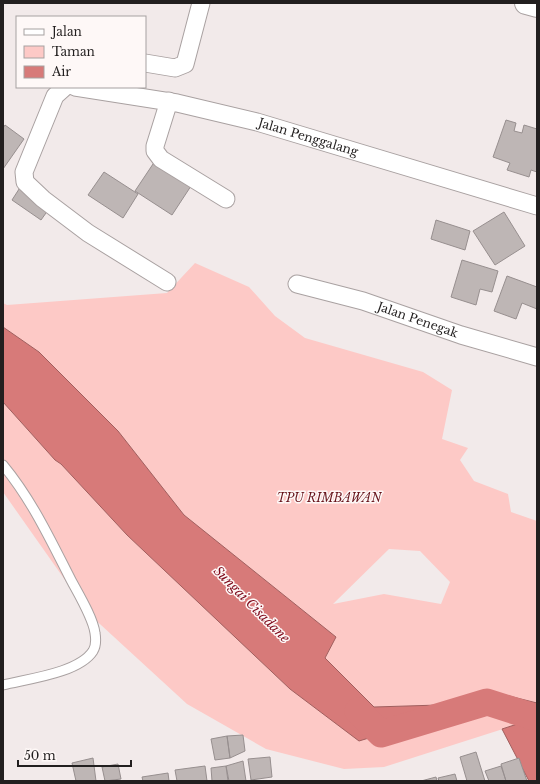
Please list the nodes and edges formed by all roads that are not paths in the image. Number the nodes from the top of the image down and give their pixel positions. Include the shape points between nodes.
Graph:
1 (201, 3) edge
2 (526, 3) edge
3 (537, 6) edge
4 (146, 62) edge
5 (65, 88) edge
6 (81, 88) edge
7 (169, 102) junction
8 (226, 199) dead end
9 (537, 206) edge
10 (167, 282) dead end
11 (297, 284) dead end
12 (537, 357) edge
13 (3, 465) edge
14 (3, 685) edge

1 - 4 street via 185,64 175,68
2 - 3 main road
5 - 10 street via 55,96 24,172 25,182 43,199 88,232
6 - 7 street, Jalan Penggalang
7 - 8 street via 155,146 156,151 162,159
7 - 9 street, Jalan Penggalang via 257,122
11 - 12 street, Jalan Penegak via 363,301 461,335
13 - 14 lane via 34,508 95,632 95,646 90,654 72,667

